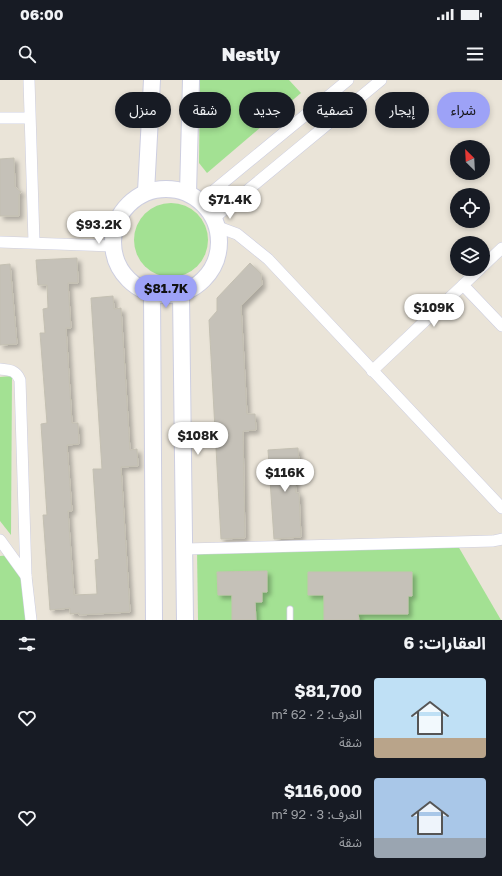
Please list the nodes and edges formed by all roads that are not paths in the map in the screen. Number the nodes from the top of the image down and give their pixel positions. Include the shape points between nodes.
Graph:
1 (28, 80) edge
2 (152, 80) edge
3 (191, 80) edge
4 (348, 80) edge
5 (381, 80) edge
6 (0, 118) edge
7 (29, 118) junction
8 (146, 192) junction
9 (194, 197) junction
10 (216, 223) junction
11 (0, 242) edge
12 (34, 242) junction
13 (112, 246) junction
14 (502, 248) edge
15 (490, 259) edge
16 (473, 276) edge
17 (463, 285) junction
18 (152, 293) junction
19 (181, 293) junction
20 (502, 326) edge
21 (0, 369) edge
22 (372, 371) junction
23 (502, 508) edge
24 (502, 539) edge
25 (0, 540) edge
26 (185, 549) junction
27 (26, 576) junction
28 (290, 609) dead end
29 (31, 620) edge
30 (154, 620) edge
31 (185, 620) edge
32 (290, 620) edge

1 - 7 street
2 - 8 street
3 - 9 street
4 - 9 street
5 - 10 street
6 - 7 street
7 - 12 street
8 - 9 street via 167,188
8 - 13 street via 132,201 120,214 114,229
9 - 10 street
10 - 19 street via 220,248 213,268 200,283
10 - 22 street via 237,234 268,259
11 - 12 street
12 - 13 street
13 - 18 street via 119,267 132,283
14 - 15 street
16 - 17 street
17 - 20 street
17 - 22 street
18 - 19 street
18 - 30 street
19 - 26 street
21 - 27 street via 15,372 20,380
22 - 23 street
24 - 26 street via 493,542
25 - 27 street
26 - 31 street
27 - 29 street
28 - 32 lane

